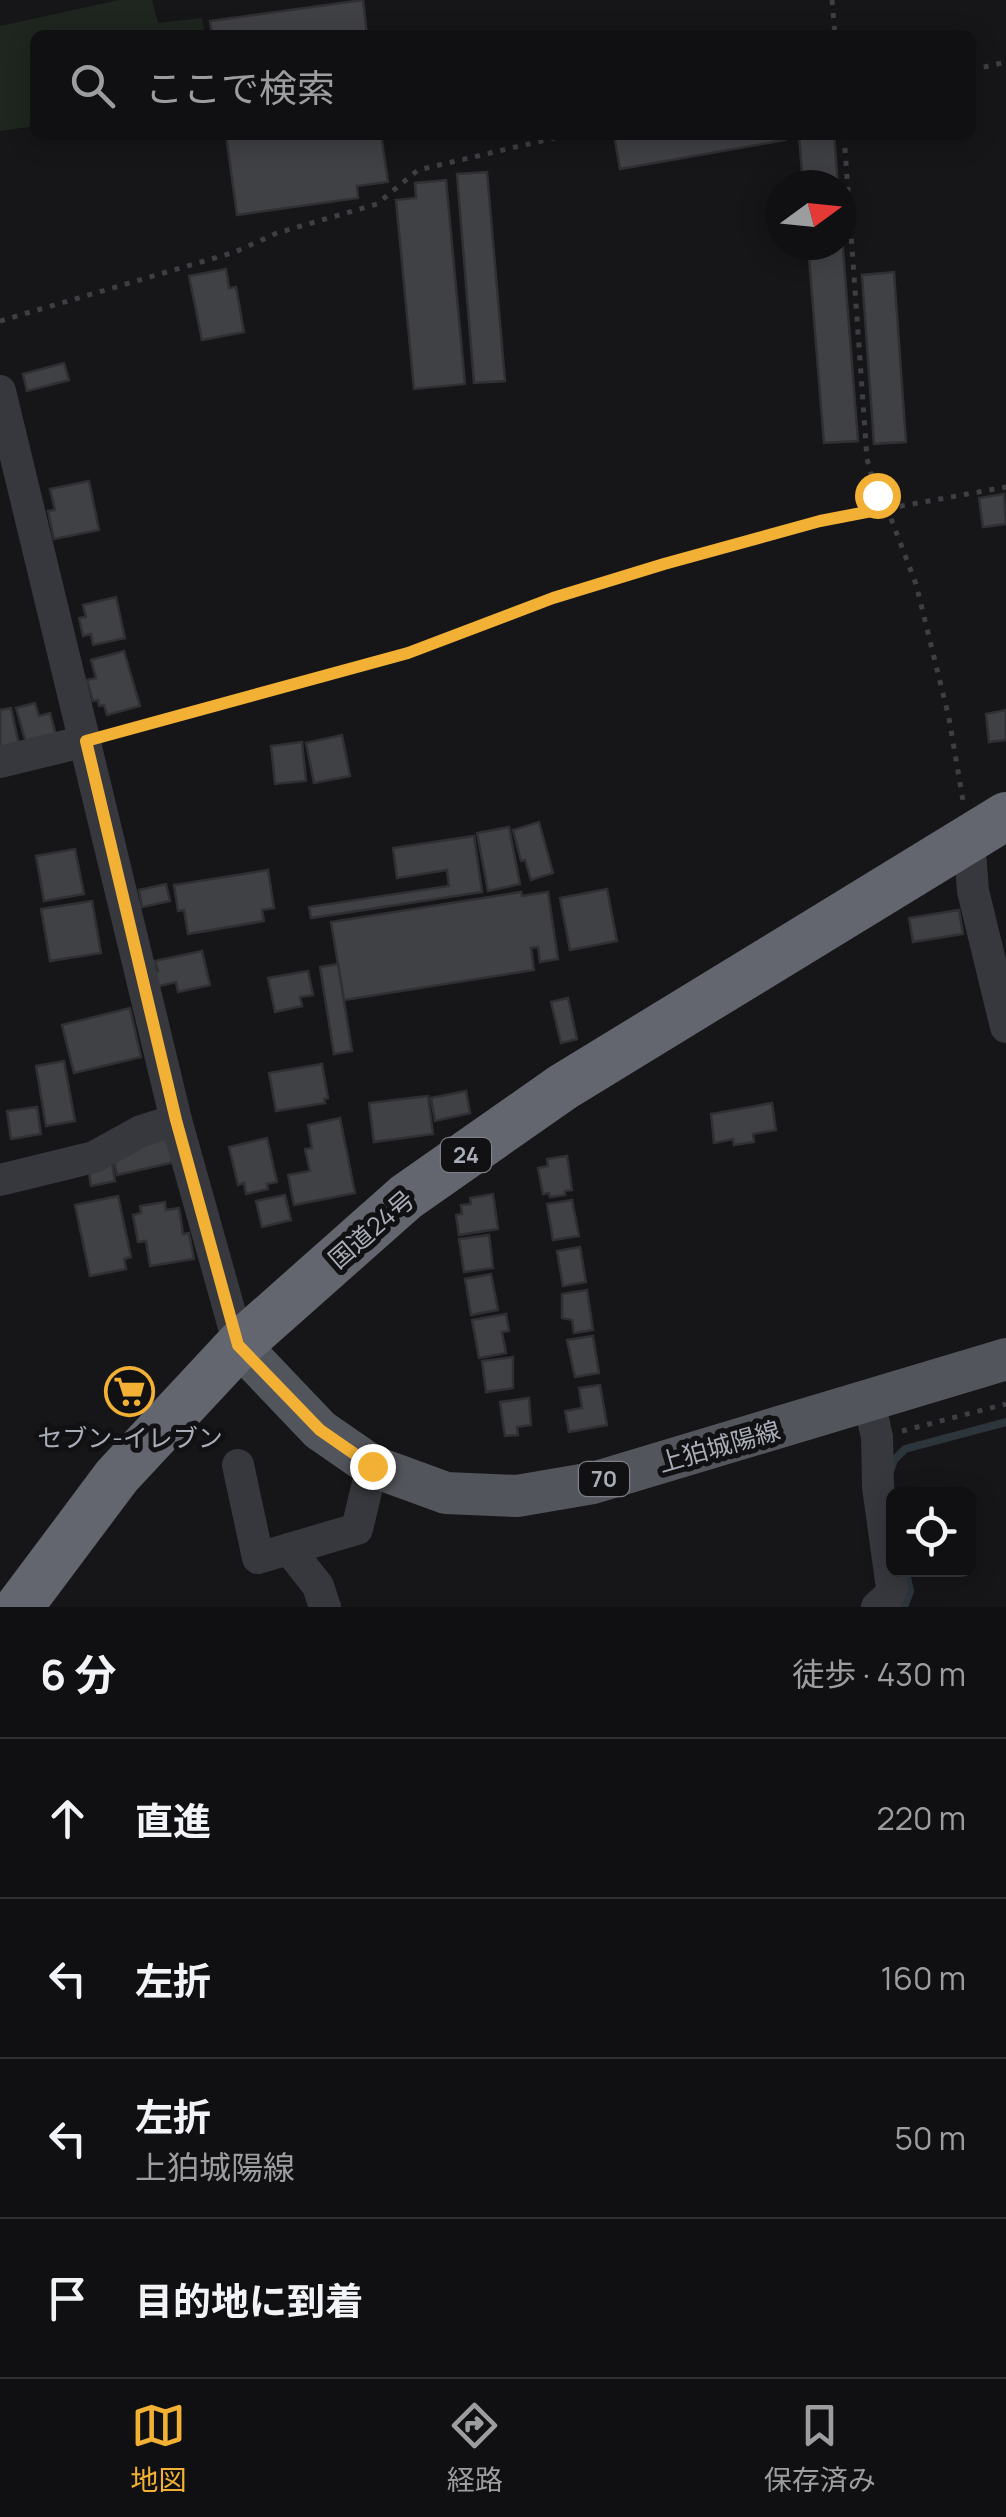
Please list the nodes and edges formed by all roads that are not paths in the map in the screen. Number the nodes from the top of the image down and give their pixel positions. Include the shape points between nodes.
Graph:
1 (0, 391) edge
2 (86, 741) junction
3 (0, 762) edge
4 (988, 827) edge
5 (1006, 1027) edge
6 (176, 1120) junction
7 (0, 1180) edge
8 (238, 1345) junction
9 (1006, 1360) edge
10 (873, 1420) junction
11 (238, 1465) dead end
12 (372, 1466) junction
13 (289, 1549) junction
14 (19, 1607) edge
15 (325, 1607) edge
16 (877, 1607) edge

1 - 2 street
2 - 3 street
2 - 6 street
4 - 5 street via 973,891
4 - 8 highway, 国道24号 / 24 via 563,1087 406,1197
6 - 7 street via 94,1157
6 - 8 street
8 - 12 main road, 上狛城陽線 / 70 via 320,1430
8 - 14 highway, 国道24号 / 24 via 117,1476
9 - 10 main road, 上狛城陽線 / 70
10 - 12 main road, 上狛城陽線 / 70 via 517,1496 446,1493
10 - 16 street via 892,1588
11 - 13 street via 258,1558
12 - 13 street via 357,1528
13 - 15 street via 318,1586

